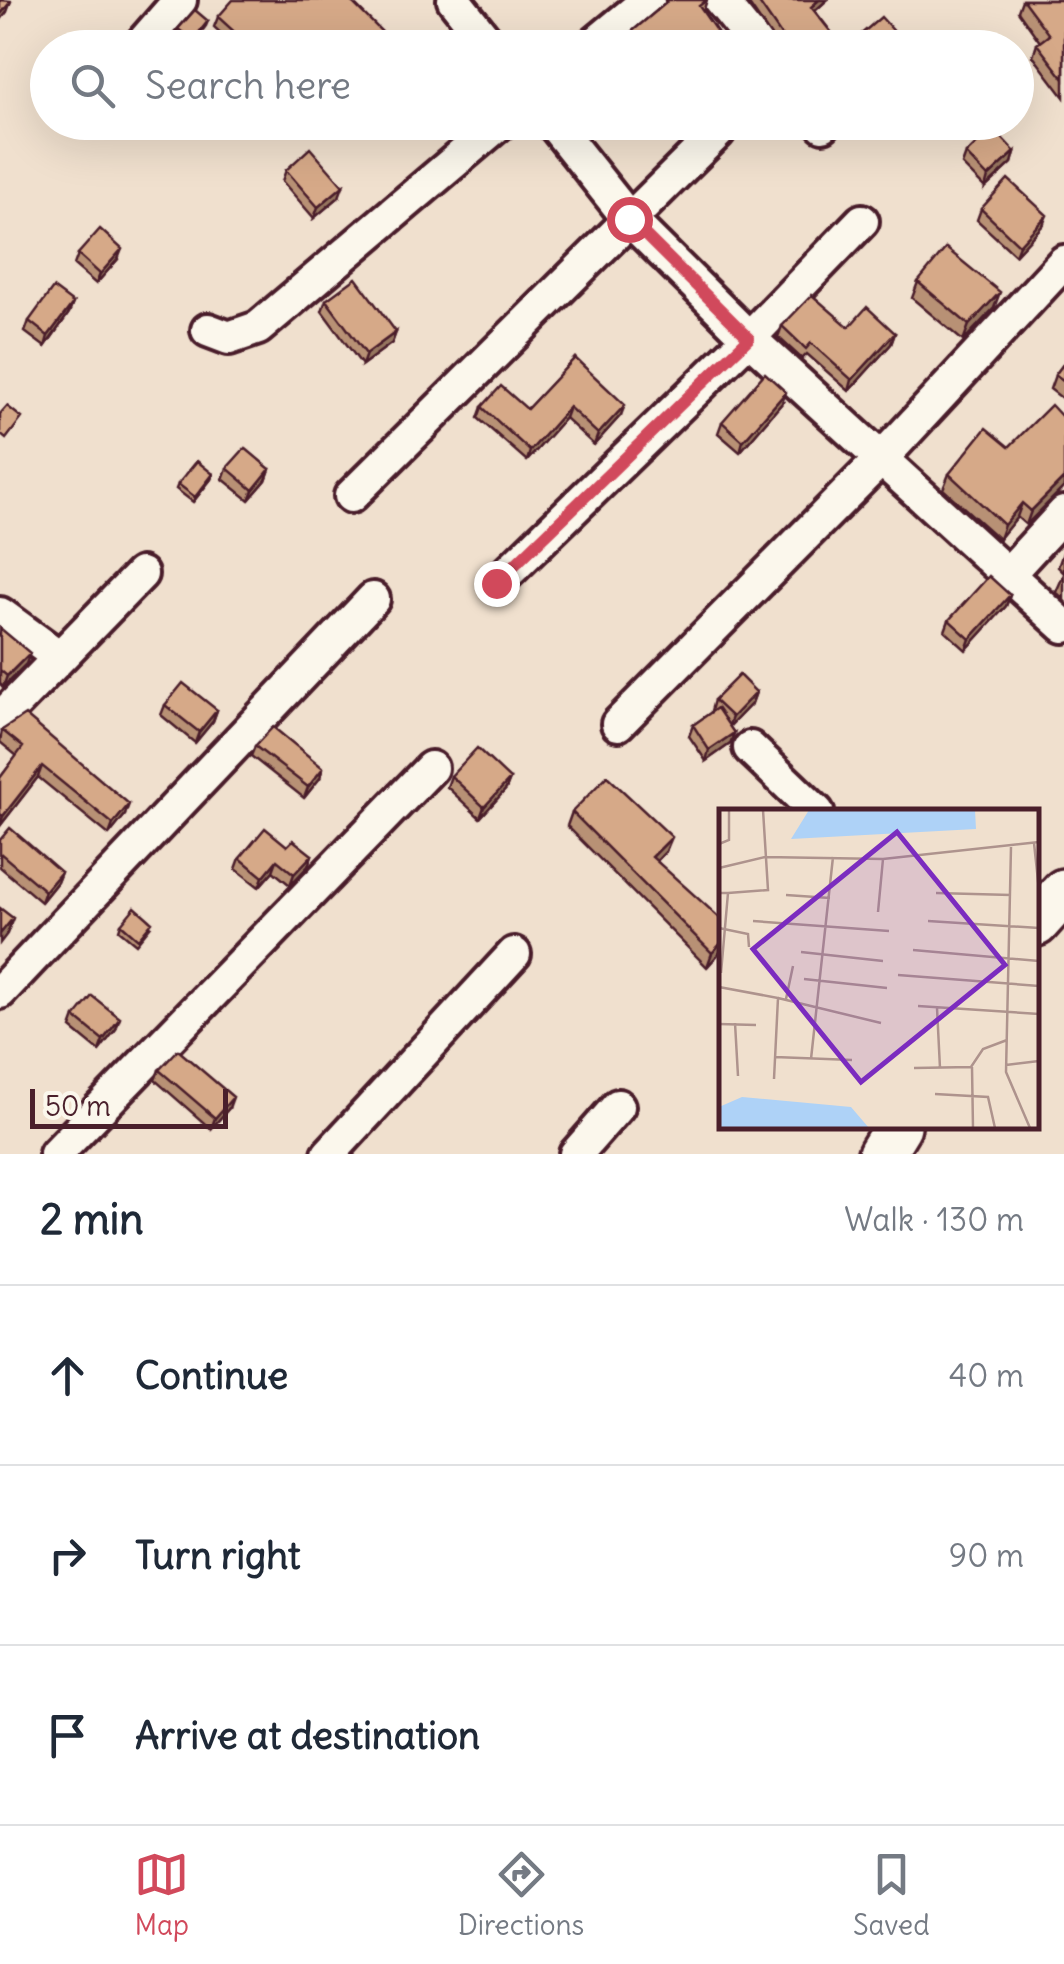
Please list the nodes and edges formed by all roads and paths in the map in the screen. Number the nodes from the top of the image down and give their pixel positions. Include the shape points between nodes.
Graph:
1 (180, 0) edge
2 (454, 0) edge
3 (648, 0) edge
4 (720, 0) edge
5 (154, 30) edge
6 (478, 30) edge
7 (612, 30) edge
8 (744, 30) edge
9 (479, 140) edge
10 (566, 140) edge
11 (710, 140) edge
12 (629, 219) junction
13 (862, 221) dead end
14 (1064, 262) edge
15 (208, 330) dead end
16 (749, 338) junction
17 (881, 459) junction
18 (351, 496) dead end
19 (1064, 514) edge
20 (141, 574) dead end
21 (1008, 574) junction
22 (496, 583) dead end
23 (373, 599) dead end
24 (0, 614) edge
25 (1064, 626) edge
26 (59, 657) junction
27 (0, 720) edge
28 (618, 724) dead end
29 (750, 748) dead end
30 (431, 768) dead end
31 (814, 809) edge
32 (1064, 892) edge
33 (1039, 920) edge
34 (514, 954) dead end
35 (0, 992) edge
36 (618, 1106) dead end
37 (896, 1129) edge
38 (56, 1154) edge
39 (330, 1154) edge
40 (576, 1154) edge
41 (881, 1154) edge

1 - 5 street
2 - 6 street
3 - 7 street
4 - 8 street
9 - 15 street via 258,328 228,338
10 - 12 street
11 - 12 street
12 - 16 street
12 - 18 street
13 - 16 street
14 - 17 street
16 - 17 street
16 - 22 street
17 - 21 street
17 - 28 street
19 - 21 street
20 - 26 street
21 - 25 street
23 - 35 street
24 - 26 street
26 - 27 street
29 - 31 street
30 - 38 street
32 - 33 main road
34 - 39 street
36 - 40 street
37 - 41 main road

